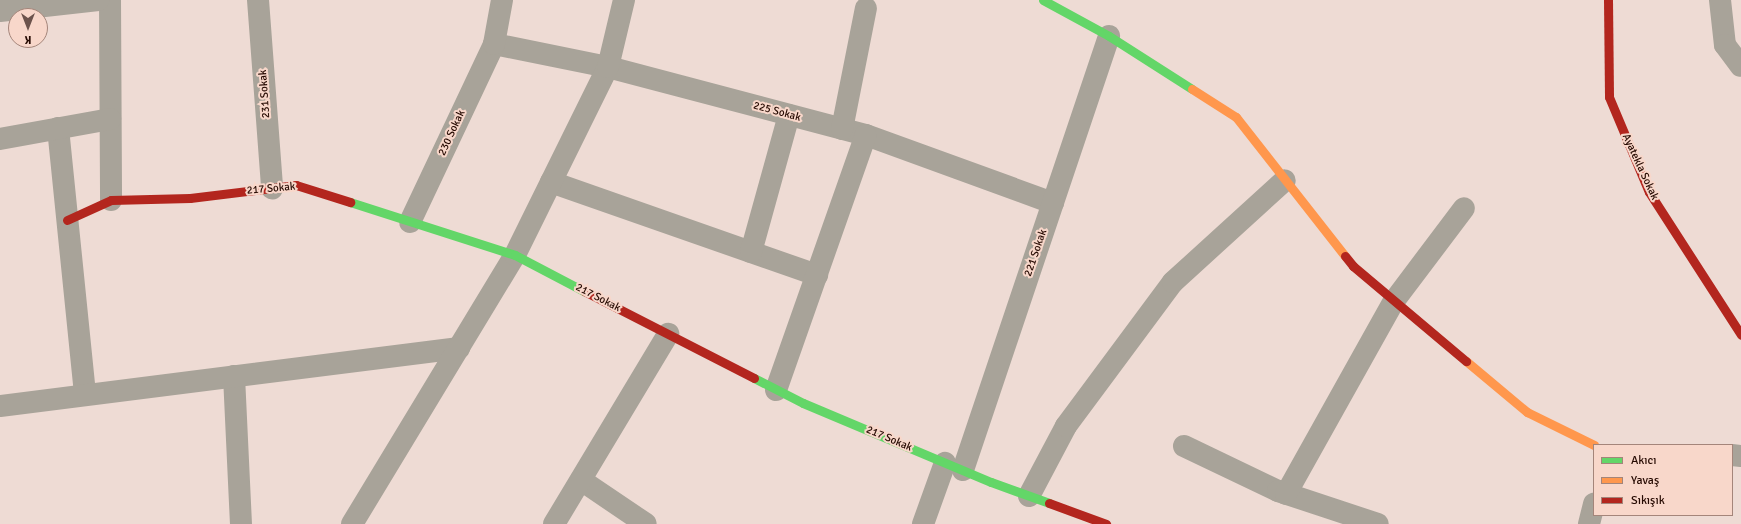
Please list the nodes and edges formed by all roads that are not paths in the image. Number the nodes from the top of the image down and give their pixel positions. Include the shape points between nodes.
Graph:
1 (98, 0) edge
2 (110, 0) edge
3 (258, 0) edge
4 (502, 0) edge
5 (624, 0) edge
6 (1044, 0) edge
7 (1608, 0) edge
8 (1720, 0) edge
9 (866, 8) dead end
10 (0, 11) edge
11 (1109, 36) junction
12 (494, 44) junction
13 (1741, 66) edge
14 (608, 68) junction
15 (789, 115) junction
16 (110, 119) junction
17 (58, 128) junction
18 (842, 129) junction
19 (866, 135) junction
20 (0, 138) edge
21 (1285, 180) junction
22 (551, 182) junction
23 (272, 188) junction
24 (110, 200) junction
25 (1053, 203) junction
26 (1464, 208) dead end
27 (67, 220) junction
28 (410, 222) junction
29 (751, 252) junction
30 (516, 255) junction
31 (817, 275) junction
32 (1394, 301) junction
33 (668, 334) junction
34 (1741, 335) edge
35 (459, 348) junction
36 (234, 376) junction
37 (776, 390) junction
38 (85, 395) junction
39 (0, 406) edge
40 (1593, 445) edge
41 (1184, 446) dead end
42 (954, 467) junction
43 (581, 480) junction
44 (1286, 494) junction
45 (1029, 496) junction
46 (1593, 508) edge
47 (241, 524) edge
48 (352, 524) edge
49 (554, 524) edge
50 (646, 524) edge
51 (923, 524) edge
52 (1106, 524) edge
53 (1378, 524) edge
54 (1589, 524) edge

1 - 10 street
2 - 16 street
3 - 23 street, 231 Sokak
4 - 12 street, 230 Sokak
5 - 14 street
6 - 11 street
7 - 34 street, Ayatekla Sokak via 1609,97 1649,192
8 - 13 street via 1725,45
9 - 18 street
11 - 21 street via 1236,117
11 - 25 street, 221 Sokak
12 - 14 street, 225 Sokak
12 - 28 street, 230 Sokak
14 - 15 street, 225 Sokak
14 - 22 street
15 - 18 street, 225 Sokak
15 - 29 street
16 - 17 street
16 - 24 street
17 - 20 street
17 - 27 street
18 - 19 street, 225 Sokak
19 - 25 street, 225 Sokak
19 - 31 street
21 - 32 street via 1353,266
21 - 45 street via 1173,282 1066,426
22 - 29 street
22 - 30 street
23 - 24 street, 217 Sokak via 190,198
23 - 28 street, 217 Sokak via 296,185
24 - 27 street, 217 Sokak
25 - 42 street, 221 Sokak
26 - 32 street
27 - 38 street
28 - 30 street, 217 Sokak
29 - 31 street
30 - 33 street, 217 Sokak
30 - 35 street
31 - 37 street
32 - 40 street via 1527,412
32 - 44 street
33 - 37 street, 217 Sokak
33 - 43 street
35 - 36 street
35 - 48 street
36 - 38 street
36 - 47 street
37 - 42 street, 217 Sokak
38 - 39 street
41 - 44 street
42 - 45 street, 217 Sokak
42 - 51 street, 221 Sokak
43 - 49 street
43 - 50 street
44 - 53 street
45 - 52 street, 217 Sokak
46 - 54 street

